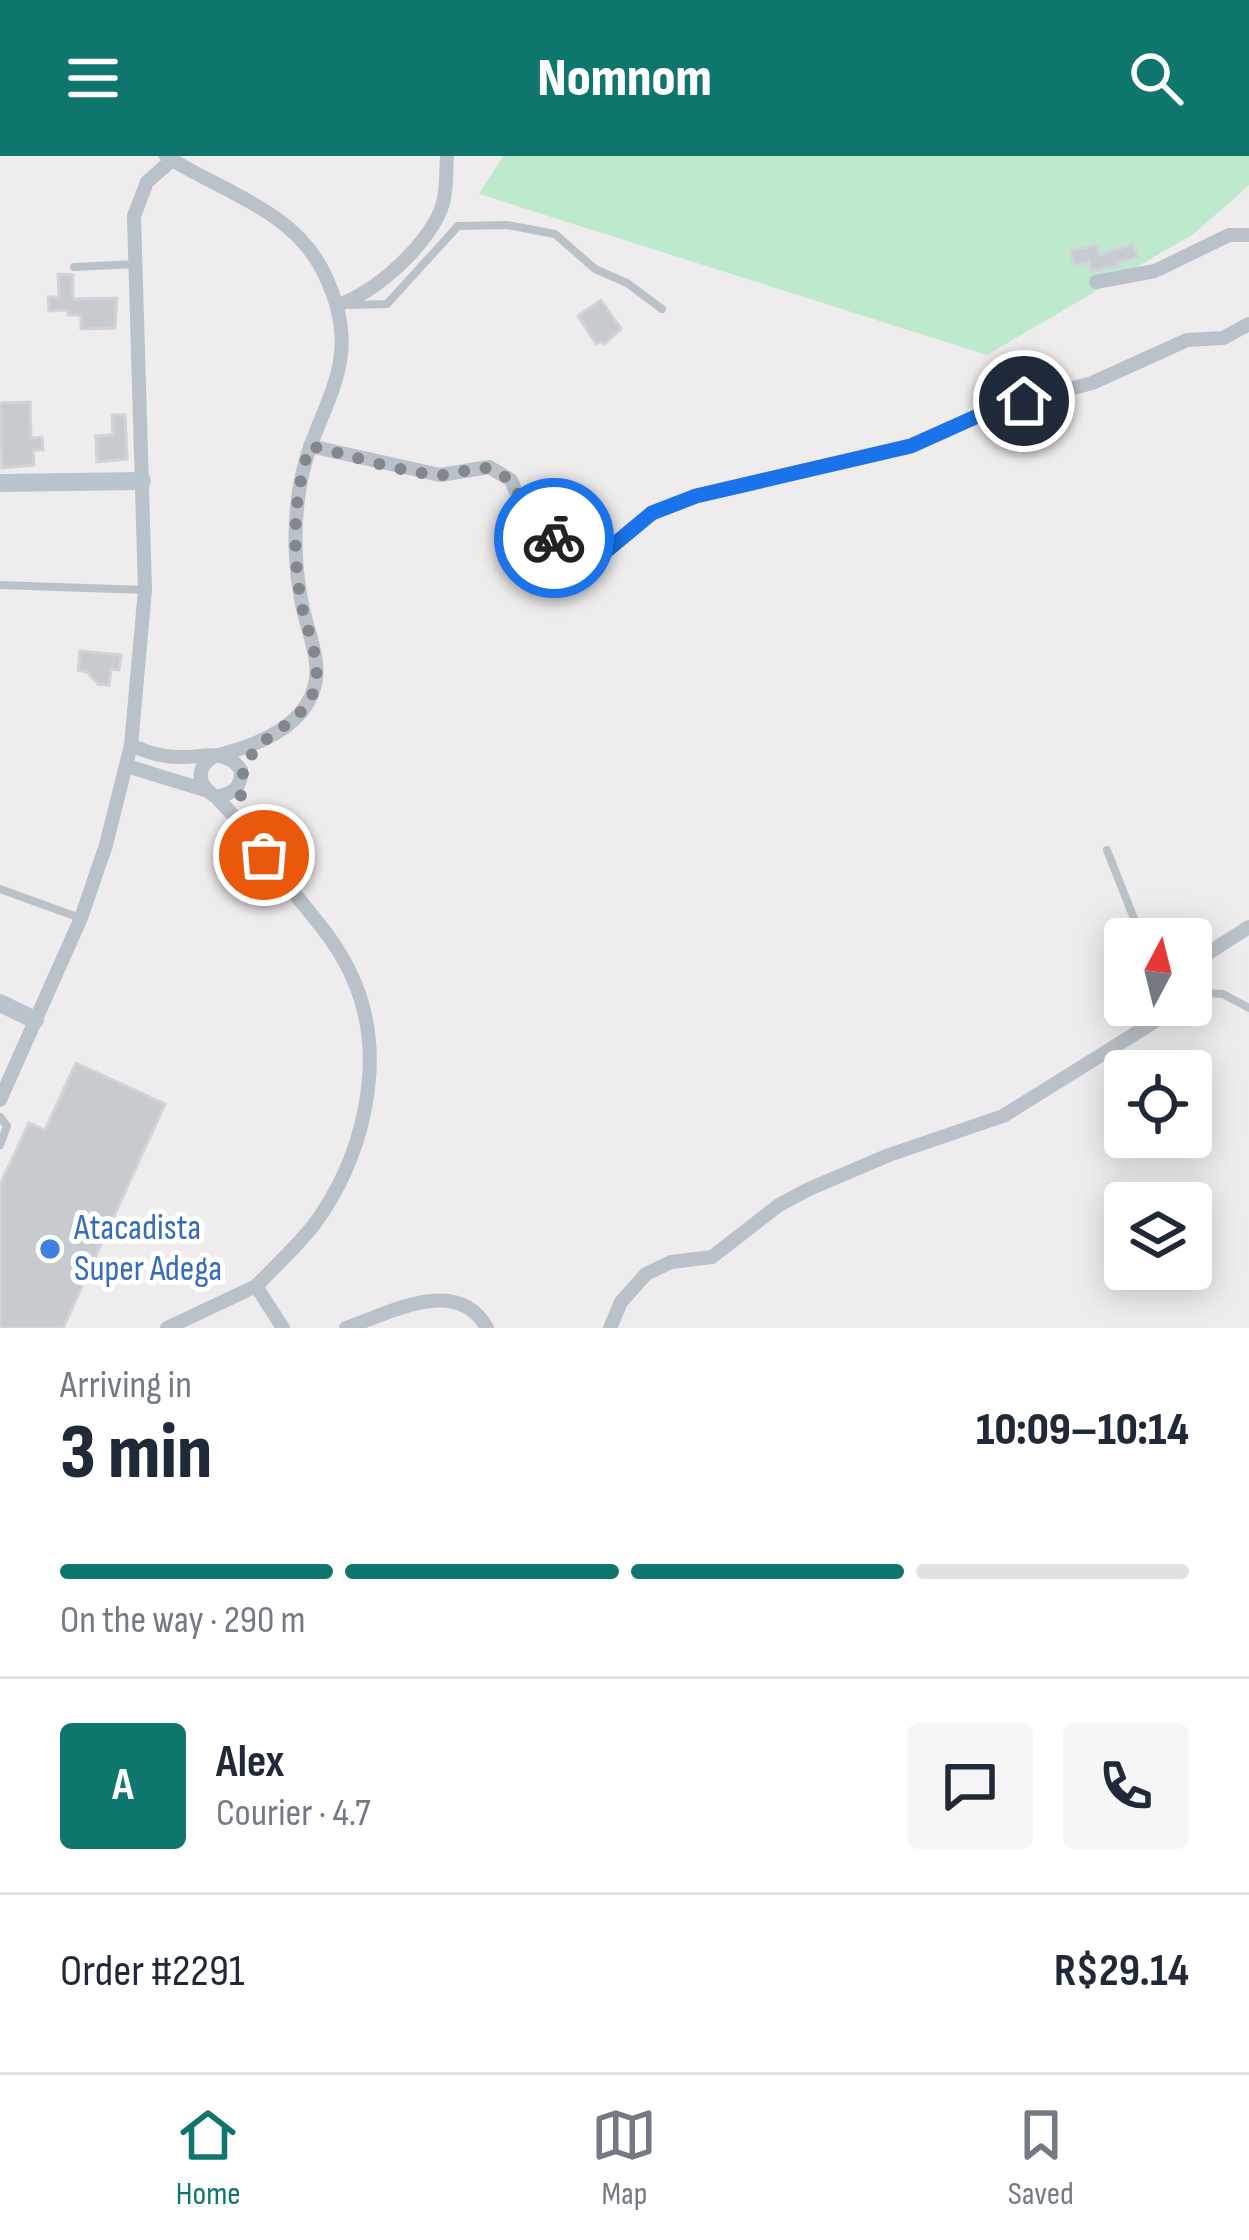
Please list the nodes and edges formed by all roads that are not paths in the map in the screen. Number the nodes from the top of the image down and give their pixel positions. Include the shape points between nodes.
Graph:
1 (447, 156) edge
2 (169, 158) edge
3 (1249, 235) edge
4 (136, 264) junction
5 (74, 267) dead end
6 (1096, 282) dead end
7 (337, 305) junction
8 (662, 309) dead end
9 (1249, 324) edge
10 (310, 446) junction
11 (142, 481) junction
12 (0, 483) edge
13 (0, 585) edge
14 (145, 590) junction
15 (257, 744) junction
16 (131, 745) junction
17 (219, 754) junction
18 (127, 766) junction
19 (241, 770) junction
20 (238, 787) junction
21 (210, 794) junction
22 (245, 825) junction
23 (1107, 850) dead end
24 (0, 890) edge
25 (81, 918) junction
26 (1134, 918) edge
27 (1249, 927) edge
28 (1212, 951) edge
29 (1212, 994) edge
30 (0, 1003) edge
31 (1249, 1008) edge
32 (35, 1020) junction
33 (1147, 1026) edge
34 (0, 1100) edge
35 (0, 1117) edge
36 (0, 1144) edge
37 (256, 1286) junction
38 (167, 1328) edge
39 (284, 1328) edge
40 (346, 1328) edge
41 (487, 1328) edge
42 (610, 1328) edge

1 - 7 street via 435,221 374,287
2 - 4 street via 139,198
2 - 7 street via 294,232
3 - 6 street via 1229,235 1155,271
4 - 5 lane
4 - 11 street
7 - 8 lane via 388,304 458,226 506,225 555,234
7 - 10 street via 341,369
9 - 10 street via 1223,338 1187,340 1092,383 991,410 911,446 696,496 652,513 605,552 544,533 511,480 489,467 440,475
10 - 15 street via 296,522 316,685 302,712
11 - 12 street
11 - 14 street
13 - 14 lane
14 - 16 street
15 - 17 street
15 - 19 street
16 - 17 street via 160,756
16 - 18 street
17 - 19 street
17 - 21 street via 200,772
18 - 21 street
18 - 25 street
19 - 20 street
20 - 21 street
20 - 22 street
21 - 22 street
22 - 37 street via 348,968 369,1053 363,1118 338,1187
23 - 26 lane
24 - 25 lane
25 - 32 street
27 - 28 street
29 - 31 lane
30 - 32 street
32 - 34 street
33 - 42 street via 1003,1116 809,1189 712,1257 646,1274
35 - 36 lane via 7,1126
37 - 38 street
37 - 39 street
40 - 41 street via 433,1300 462,1305

